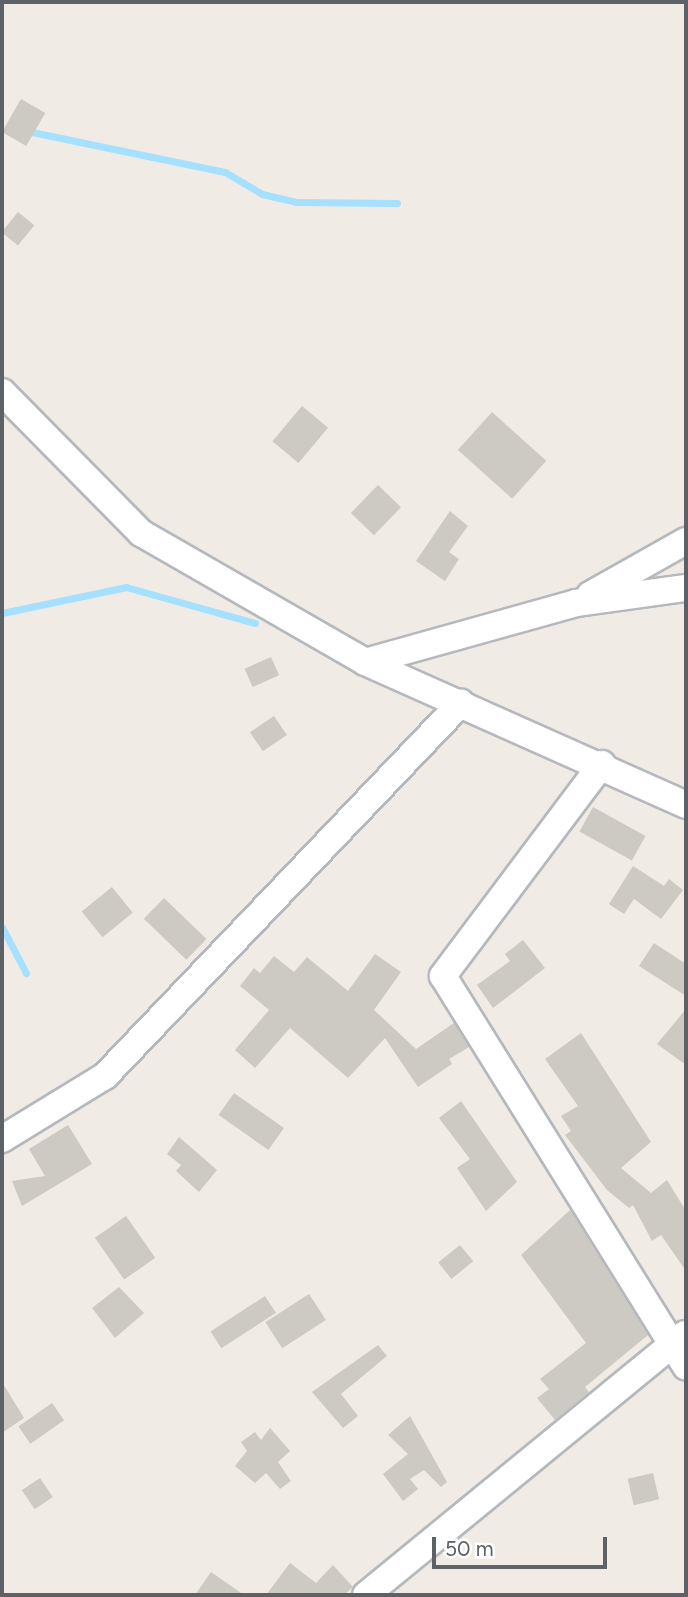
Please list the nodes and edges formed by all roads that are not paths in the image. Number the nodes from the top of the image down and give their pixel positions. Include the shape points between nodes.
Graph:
1 (2, 392) edge
2 (686, 541) edge
3 (686, 587) edge
4 (576, 603) junction
5 (365, 662) junction
6 (461, 703) junction
7 (601, 764) junction
8 (686, 805) edge
9 (2, 1139) edge
10 (682, 1348) edge
11 (366, 1595) edge

1 - 5 street via 141,533
2 - 4 street
3 - 4 street
4 - 5 street
5 - 6 street
6 - 7 street
6 - 9 street via 105,1076
7 - 8 street
7 - 10 street via 443,976
10 - 11 street

